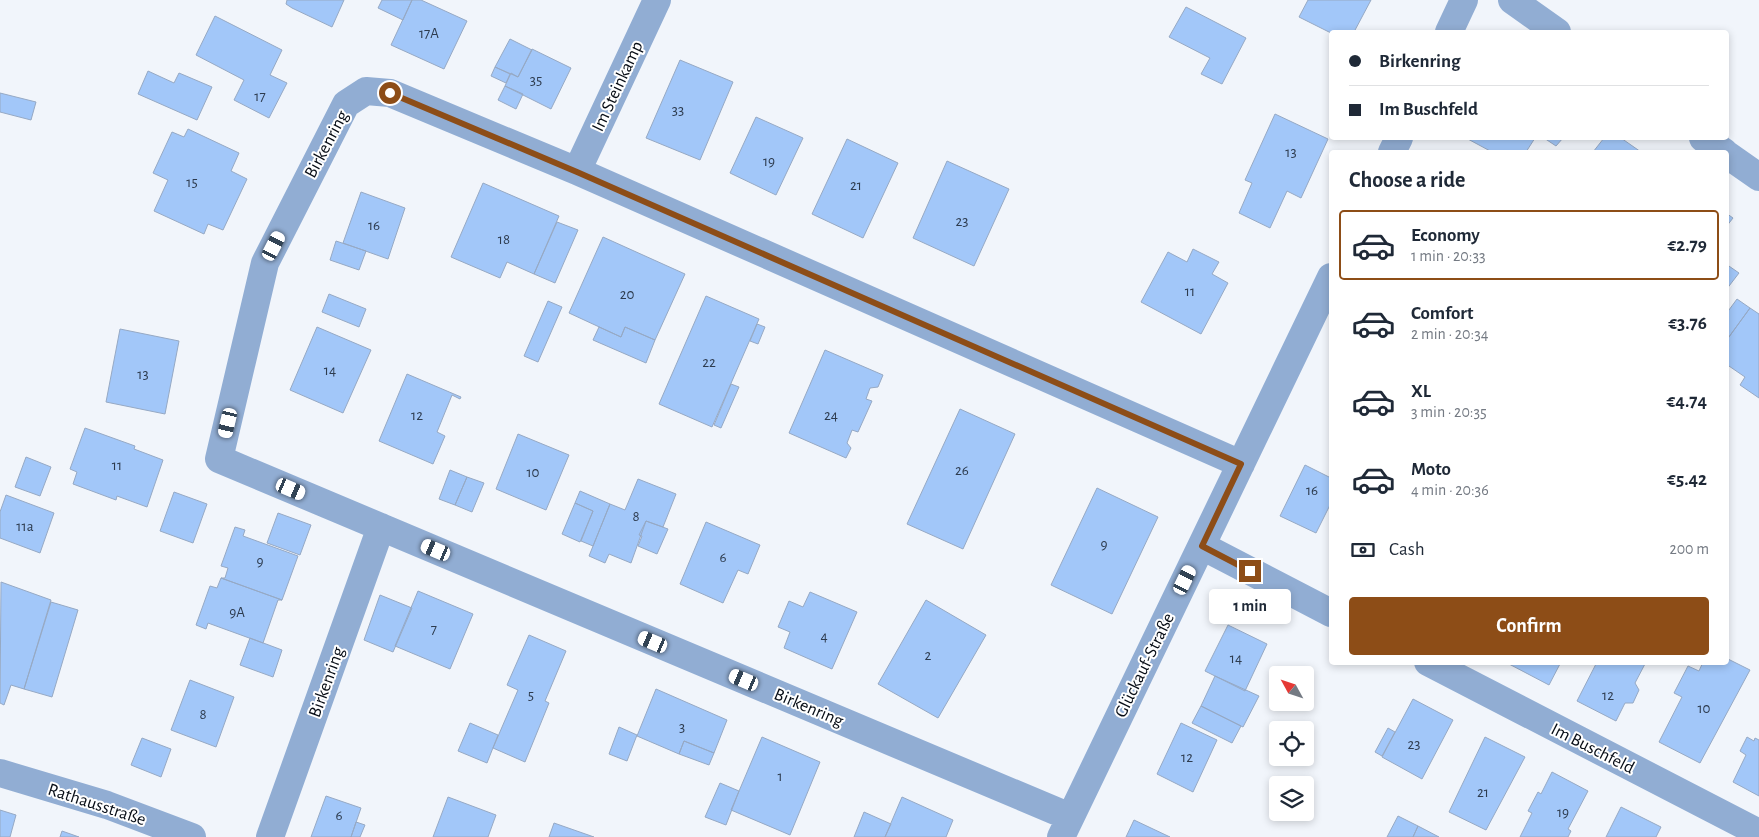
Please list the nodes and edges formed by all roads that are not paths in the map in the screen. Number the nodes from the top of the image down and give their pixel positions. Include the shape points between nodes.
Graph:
1 (657, 0) edge
2 (1464, 0) edge
3 (1512, 0) edge
4 (1450, 30) edge
5 (1554, 30) edge
6 (1706, 140) edge
7 (1721, 150) edge
8 (1729, 156) edge
9 (577, 172) junction
10 (1759, 177) edge
11 (1329, 281) edge
12 (1241, 464) junction
13 (381, 527) junction
14 (1202, 546) junction
15 (1329, 612) edge
16 (1434, 665) edge
17 (0, 773) edge
18 (1066, 827) edge
19 (1759, 833) edge
20 (192, 837) edge
21 (270, 837) edge

1 - 9 street, Im Steinkamp
2 - 4 street
3 - 5 street
6 - 7 street
8 - 10 street
9 - 12 street, Birkenring
9 - 13 street, Birkenring via 390,93 366,91 346,104 265,263 219,459
11 - 12 street, Glückauf-Straße
12 - 14 street, Glückauf-Straße
13 - 18 street, Birkenring
13 - 21 street, Birkenring
14 - 15 street
14 - 18 street, Glückauf-Straße
16 - 19 street, Im Buschfeld
17 - 20 street, Rathausstraße via 106,805

